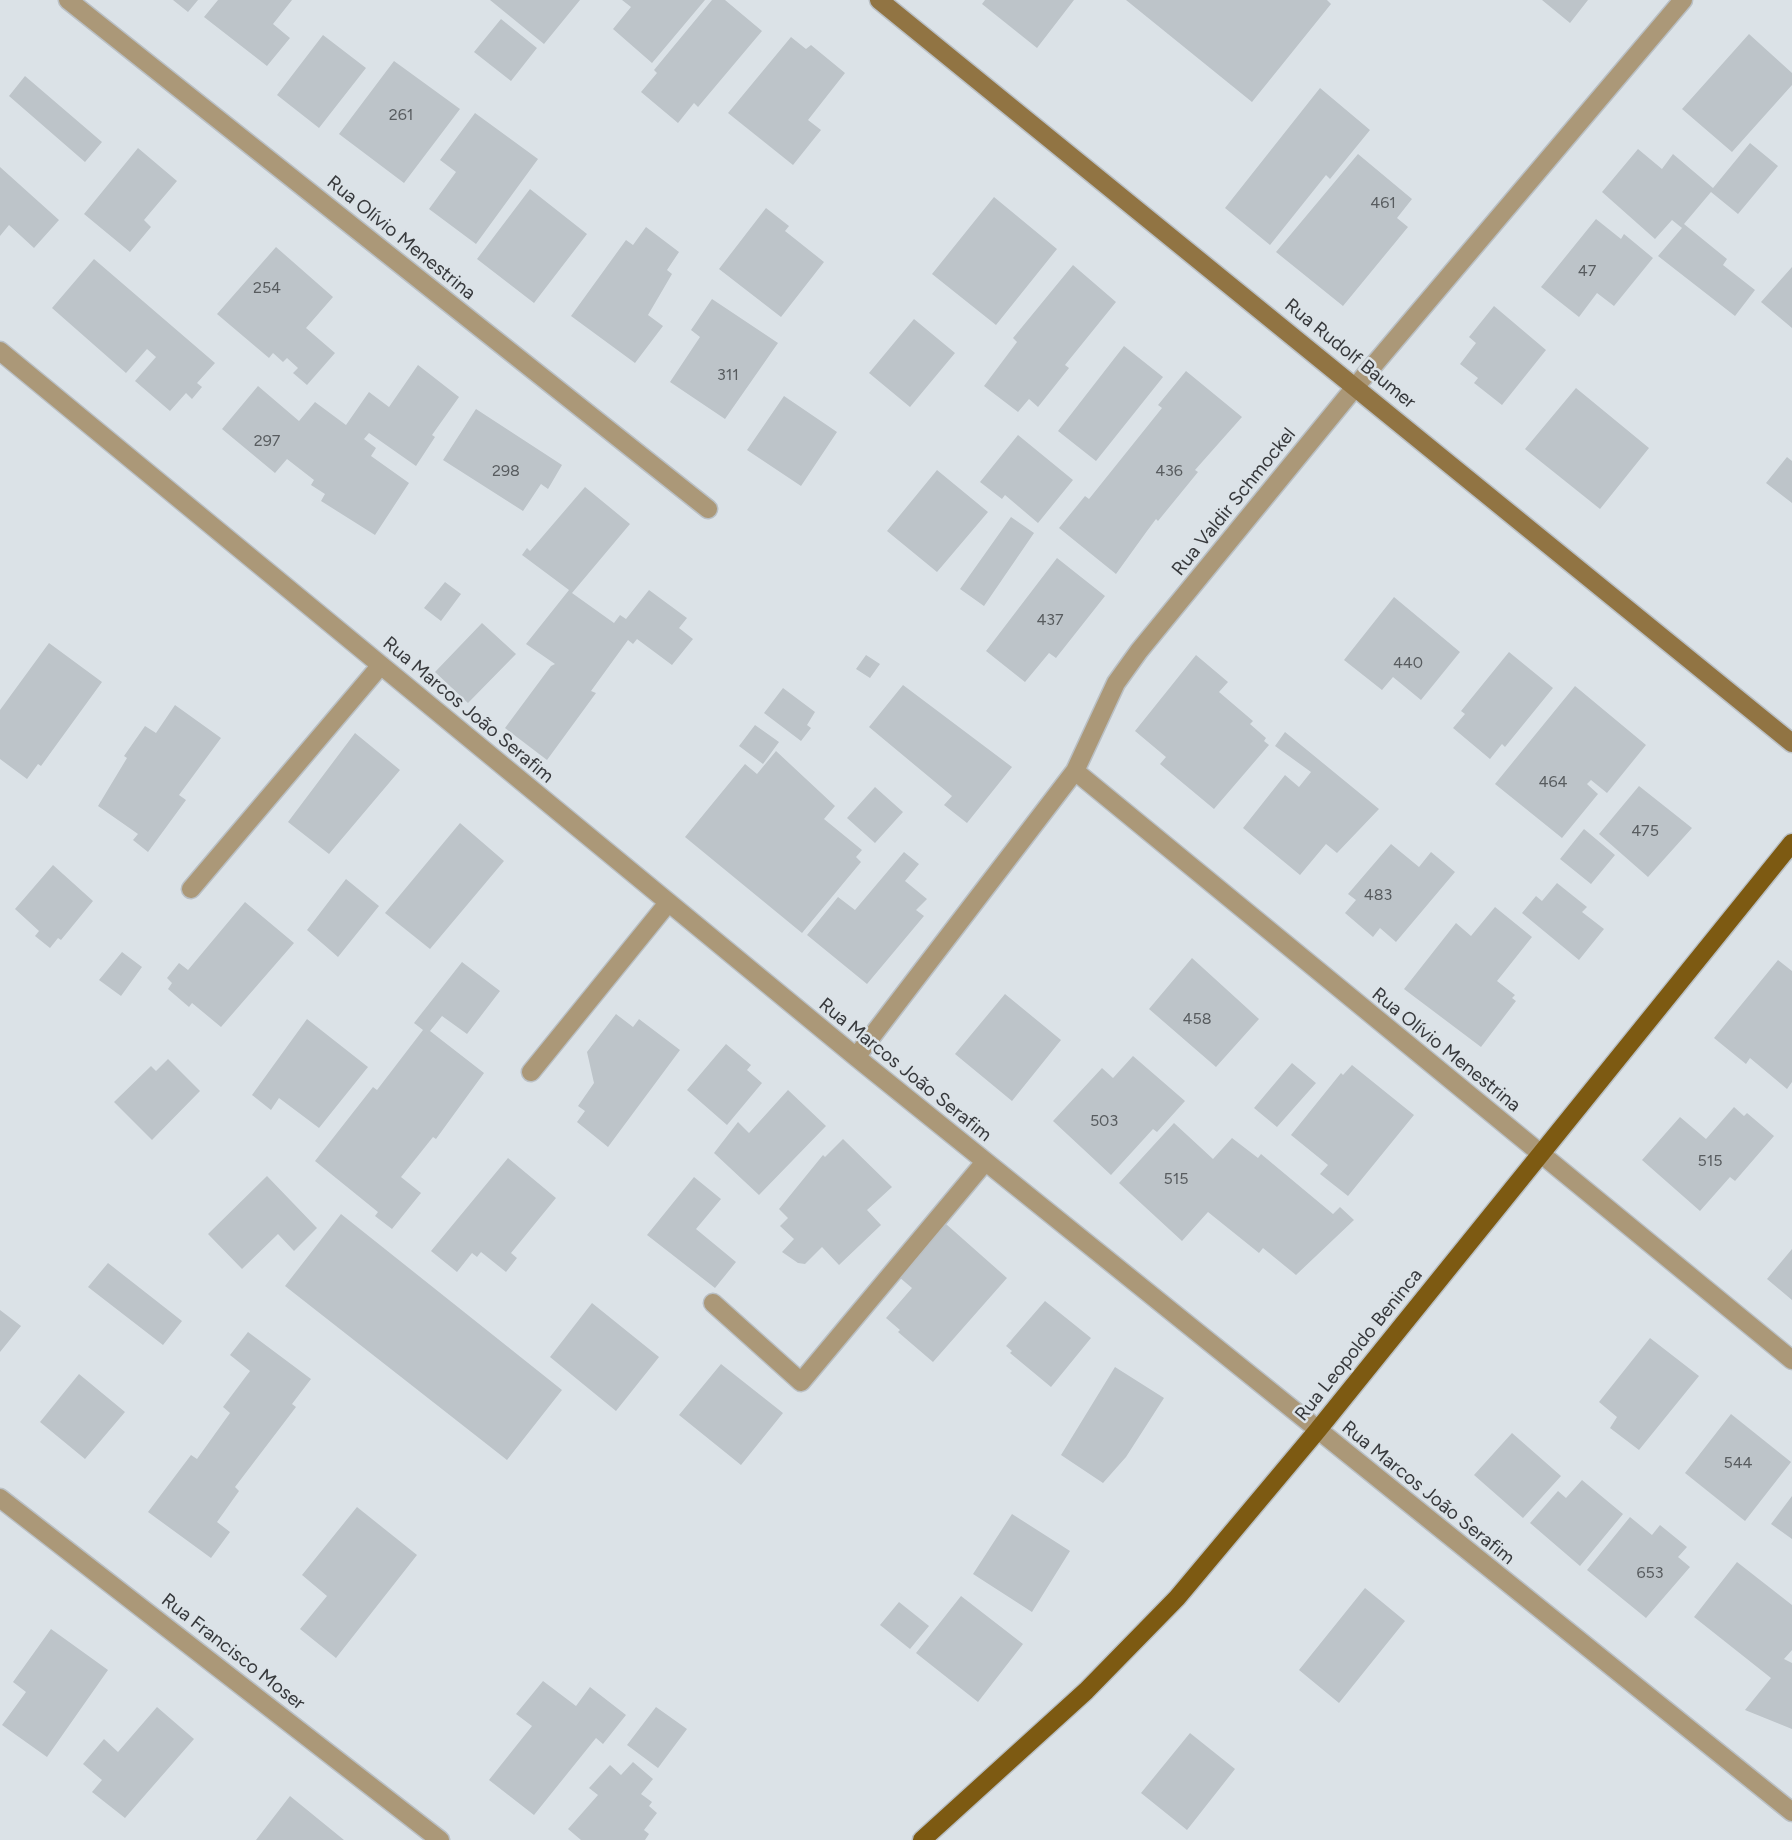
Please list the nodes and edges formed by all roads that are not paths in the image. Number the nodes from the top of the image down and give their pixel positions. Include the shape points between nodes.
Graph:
1 (68, 0) edge
2 (879, 0) edge
3 (1683, 0) edge
4 (0, 351) edge
5 (1356, 386) junction
6 (708, 509) dead end
7 (381, 665) junction
8 (1792, 743) edge
9 (1075, 771) junction
10 (1792, 843) edge
11 (191, 889) dead end
12 (668, 903) junction
13 (856, 1058) junction
14 (531, 1072) dead end
15 (1541, 1155) junction
16 (985, 1162) junction
17 (713, 1303) dead end
18 (1792, 1360) edge
19 (1317, 1431) junction
20 (0, 1498) edge
21 (1792, 1812) edge
22 (440, 1840) edge
23 (922, 1840) edge

1 - 6 street, Rua Olívio Menestrina
2 - 5 street, Rua Rudolf Baumer
3 - 5 street, Rua Valdir Schmockel
4 - 7 street, Rua Marcos João Serafim
5 - 8 street, Rua Rudolf Baumer
5 - 9 street, Rua Valdir Schmockel via 1139,651 1116,683
7 - 11 street
7 - 12 street, Rua Marcos João Serafim
9 - 13 street, Rua Valdir Schmockel
9 - 15 street, Rua Olívio Menestrina
10 - 15 main road, Rua Leopoldo Beninca
12 - 13 street, Rua Marcos João Serafim
12 - 14 street
13 - 16 street, Rua Marcos João Serafim
15 - 18 street, Rua Olívio Menestrina
15 - 19 main road, Rua Leopoldo Beninca
16 - 17 street via 801,1382
16 - 19 street, Rua Marcos João Serafim
19 - 21 street, Rua Marcos João Serafim
19 - 23 main road, Rua Leopoldo Beninca via 1177,1598 1086,1691
20 - 22 street, Rua Francisco Moser

